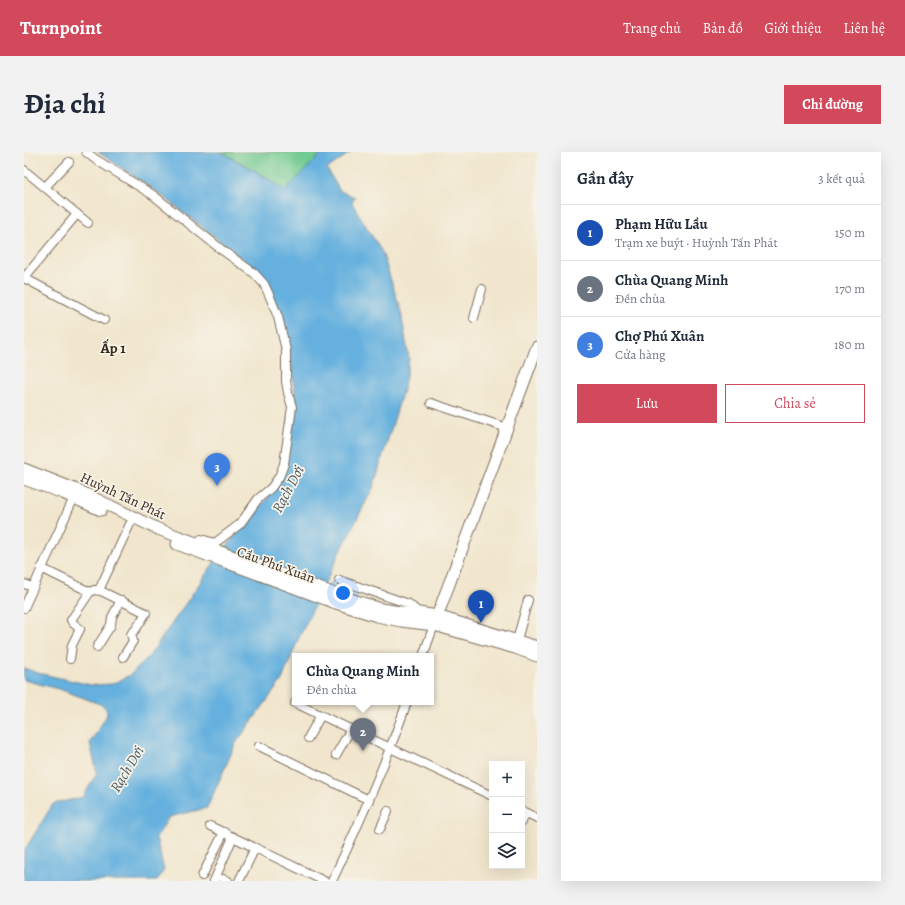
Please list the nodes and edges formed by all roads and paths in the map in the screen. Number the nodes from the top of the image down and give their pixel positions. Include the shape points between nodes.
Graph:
1 (86, 152) edge
2 (69, 162) dead end
3 (24, 170) edge
4 (45, 187) junction
5 (77, 214) junction
6 (88, 223) dead end
7 (24, 278) edge
8 (482, 289) dead end
9 (474, 318) dead end
10 (104, 320) dead end
11 (537, 347) edge
12 (431, 404) dead end
13 (507, 428) junction
14 (24, 469) edge
15 (24, 479) edge
16 (76, 494) junction
17 (132, 521) junction
18 (208, 552) joint
19 (42, 568) junction
20 (339, 580) dead end
21 (24, 584) edge
22 (33, 587) junction
23 (94, 591) junction
24 (337, 599) junction
25 (121, 600) junction
26 (528, 600) dead end
27 (24, 608) edge
28 (419, 613) junction
29 (436, 620) junction
30 (517, 640) junction
31 (97, 647) dead end
32 (537, 647) edge
33 (424, 653) edge
34 (537, 656) edge
35 (123, 657) dead end
36 (70, 659) dead end
37 (299, 705) edge
38 (406, 705) edge
39 (321, 715) junction
40 (351, 729) junction
41 (308, 738) dead end
42 (259, 746) dead end
43 (391, 748) junction
44 (336, 755) dead end
45 (489, 795) edge
46 (369, 800) junction
47 (388, 811) dead end
48 (525, 812) edge
49 (537, 818) edge
50 (210, 826) dead end
51 (380, 829) dead end
52 (224, 832) junction
53 (233, 838) junction
54 (255, 848) junction
55 (202, 876) dead end
56 (214, 881) edge
57 (239, 881) edge
58 (324, 881) edge
59 (332, 881) edge

1 - 17 street via 154,195 254,273 270,296 286,350 286,381 292,407 284,464 271,488 249,510 240,524 215,543 137,515
2 - 4 street
3 - 4 street
4 - 5 street
5 - 6 street
5 - 7 street
7 - 10 street
8 - 9 street
11 - 13 main road
12 - 13 street
13 - 29 main road
14 - 16 main road, Huỳnh Tấn Phát
15 - 16 main road, Huỳnh Tấn Phát
16 - 17 main road, Huỳnh Tấn Phát
16 - 19 street
17 - 18 main road, Huỳnh Tấn Phát via 158,529
17 - 23 street
18 - 24 main road, Cầu Phú Xuân
19 - 22 street
19 - 23 street
20 - 28 street via 410,604
21 - 22 street
22 - 27 street
23 - 25 street
23 - 36 street via 71,620 80,629 72,645
24 - 28 main road via 381,609
24 - 29 main road via 377,616 401,621
25 - 31 street via 112,617 111,625
25 - 35 street via 146,613 130,634 133,641
26 - 30 street
28 - 29 main road
29 - 30 main road
29 - 33 street
29 - 34 main road
30 - 32 main road
37 - 39 street
38 - 43 street
39 - 40 street
39 - 41 street
40 - 43 street
40 - 44 street
42 - 46 street
43 - 45 street
43 - 46 street
46 - 59 street
47 - 51 street
48 - 49 street
50 - 52 street
52 - 53 street
52 - 55 street
53 - 54 street
53 - 56 street
54 - 57 street
54 - 58 street

